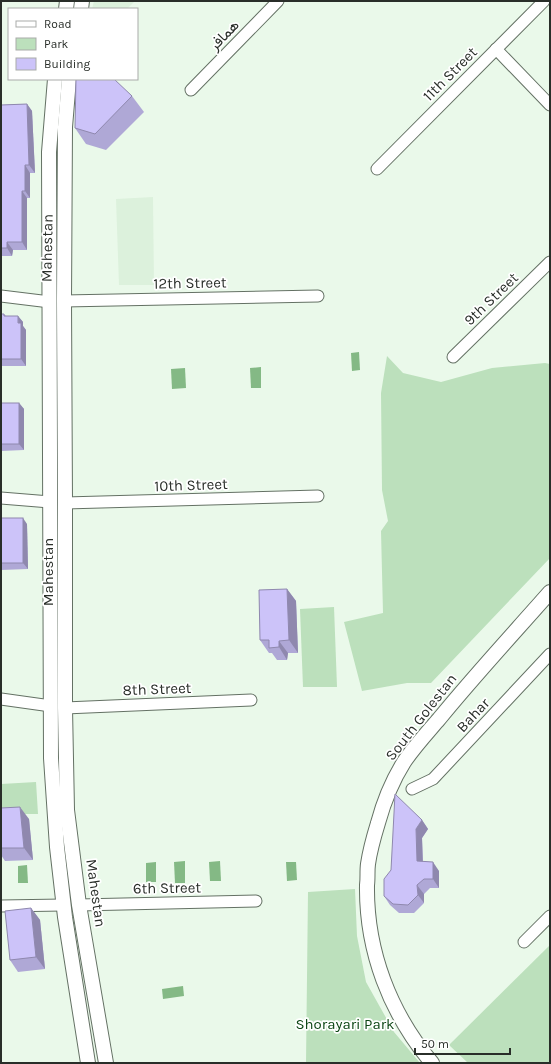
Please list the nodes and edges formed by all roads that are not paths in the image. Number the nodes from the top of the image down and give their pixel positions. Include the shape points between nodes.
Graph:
1 (278, 1) edge
2 (544, 1) edge
3 (496, 49) junction
4 (55, 80) edge
5 (69, 80) edge
6 (191, 90) dead end
7 (550, 105) edge
8 (65, 164) junction
9 (49, 165) junction
10 (378, 168) dead end
11 (550, 262) edge
12 (1, 296) edge
13 (318, 296) dead end
14 (57, 302) junction
15 (453, 357) dead end
16 (318, 496) dead end
17 (1, 498) edge
18 (50, 502) junction
19 (65, 503) junction
20 (550, 592) edge
21 (550, 654) edge
22 (1, 699) edge
23 (251, 700) dead end
24 (58, 707) junction
25 (412, 790) dead end
26 (256, 901) dead end
27 (63, 905) junction
28 (79, 905) junction
29 (1, 906) edge
30 (550, 916) edge
31 (524, 942) dead end
32 (88, 1063) edge
33 (106, 1063) edge
34 (432, 1063) edge

1 - 6 street, همافر
2 - 3 street, 11th Street
3 - 7 street
3 - 10 street, 11th Street
4 - 9 street
5 - 8 street, Mahestan
8 - 9 street
8 - 14 street, Mahestan
9 - 14 street
11 - 15 street, 9th Street
12 - 14 street, 12th Street
13 - 14 street, 12th Street
14 - 18 street
14 - 19 street, Mahestan
16 - 19 street, 10th Street
17 - 18 street
18 - 19 street
18 - 24 street
19 - 24 street, Mahestan
20 - 34 street, South Golestan via 454,700 405,761 385,798 373,839 368,864 367,892 368,915 376,959 395,1007 418,1046
21 - 25 street, Bahar via 433,779
22 - 24 street
23 - 24 street, 8th Street
24 - 27 street via 51,758
24 - 28 street, Mahestan
26 - 28 street, 6th Street
27 - 28 street
27 - 29 street
27 - 32 street
28 - 33 street, Mahestan
30 - 31 street

